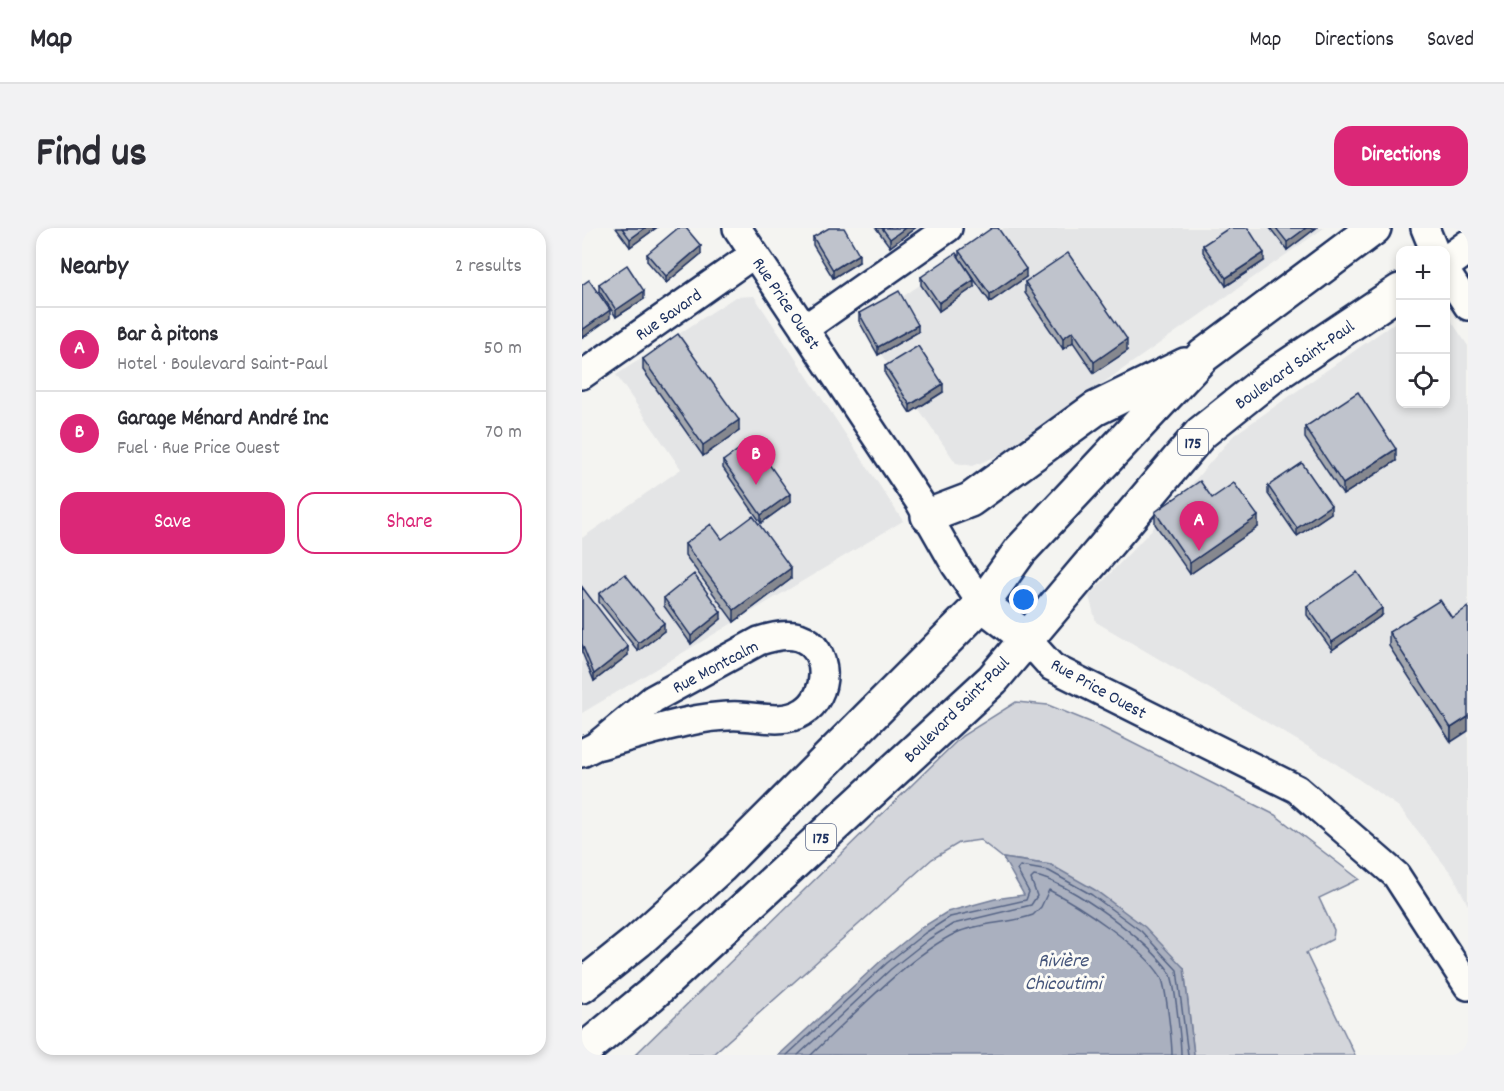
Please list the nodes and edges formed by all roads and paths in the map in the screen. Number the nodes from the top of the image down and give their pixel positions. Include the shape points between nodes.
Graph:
1 (737, 228) edge
2 (948, 228) edge
3 (1374, 228) edge
4 (1425, 228) edge
5 (1432, 246) edge
6 (1468, 248) edge
7 (754, 254) junction
8 (1450, 260) edge
9 (1450, 279) edge
10 (1396, 294) edge
11 (1468, 306) edge
12 (804, 329) junction
13 (1203, 356) junction
14 (582, 375) edge
15 (928, 516) junction
16 (982, 604) junction
17 (1025, 637) junction
18 (589, 750) edge
19 (585, 977) edge
20 (1468, 987) edge
21 (610, 1029) junction
22 (582, 1052) edge
23 (590, 1055) edge

1 - 7 street, Rue Price Ouest
2 - 12 street
3 - 13 main road
4 - 5 street
6 - 8 main road
7 - 12 street, Rue Price Ouest
7 - 14 street, Rue Savard
9 - 11 street
10 - 17 main road, Boulevard Saint-Paul / 175 via 1270,378 1201,433
12 - 15 street, Rue Price Ouest
13 - 15 main road via 1095,409 970,500
13 - 16 main road via 1020,551
15 - 16 street, Rue Price Ouest
16 - 17 main road, Rue Price Ouest
16 - 19 main road via 720,867 638,941
17 - 20 street, Rue Price Ouest via 1052,667 1297,789 1396,875
17 - 21 main road, Boulevard Saint-Paul / 175 via 993,678
18 - 18 street, Rue Montcalm via 711,718 795,717 818,697 823,683 821,660 809,643 798,637 759,641 653,699
19 - 21 main road
21 - 22 main road, Boulevard Saint-Paul / 175
21 - 23 main road

